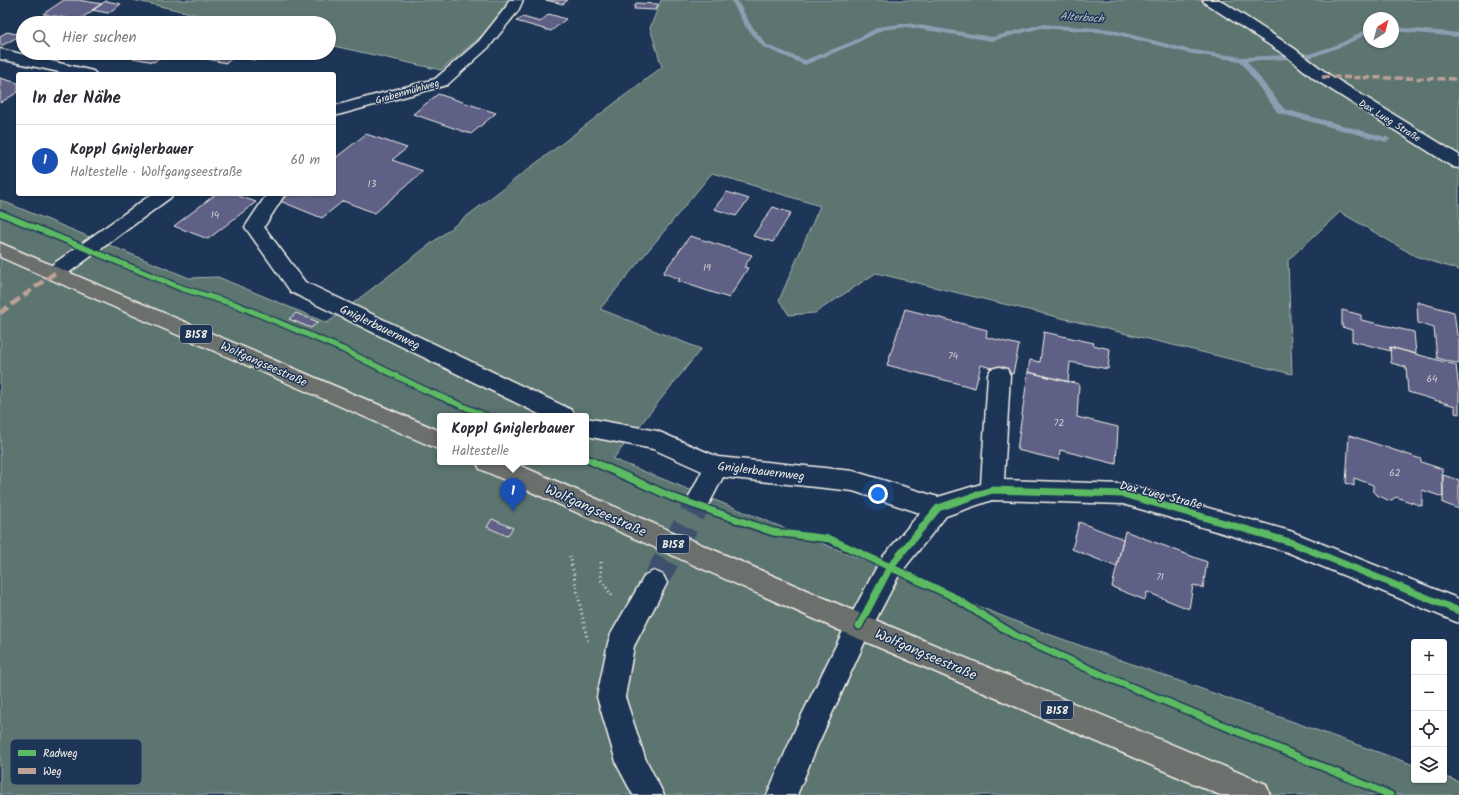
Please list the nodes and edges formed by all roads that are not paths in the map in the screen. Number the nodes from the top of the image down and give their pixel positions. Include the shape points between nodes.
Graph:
1 (516, 0) edge
2 (1210, 0) edge
3 (0, 54) edge
4 (16, 58) edge
5 (26, 60) edge
6 (79, 72) edge
7 (336, 110) edge
8 (1459, 163) edge
9 (161, 196) edge
10 (275, 196) edge
11 (0, 248) edge
12 (56, 272) junction
13 (999, 375) dead end
14 (558, 413) edge
15 (589, 428) edge
16 (437, 440) edge
17 (495, 465) edge
18 (716, 467) junction
19 (992, 490) junction
20 (701, 497) tunnel mouth
21 (938, 508) junction
22 (654, 582) tunnel mouth
23 (1459, 611) edge
24 (859, 626) junction
25 (649, 795) edge
26 (782, 795) edge
27 (1255, 795) edge

1 - 7 street, Grabenmühlweg via 513,8 484,44 441,82
2 - 8 street, Dax Lueg Straße via 1322,76
3 - 4 street
5 - 6 street
9 - 12 street
10 - 14 street, Gniglerbauernweg via 254,227 298,287
11 - 12 main road, Wolfgangseestraße / B158
12 - 16 main road, Wolfgangseestraße / B158
13 - 19 street
15 - 18 street, Gniglerbauernweg via 657,440
17 - 24 main road, Wolfgangseestraße / B158
18 - 20 street
18 - 21 street, Gniglerbauernweg via 853,481
19 - 21 street, Dax Lueg Straße
19 - 23 street, Dax Lueg Straße via 1123,494 1290,542
21 - 24 street via 890,567
22 - 25 street via 621,642 612,697 632,765
24 - 26 street via 807,735
24 - 27 main road, Wolfgangseestraße / B158

